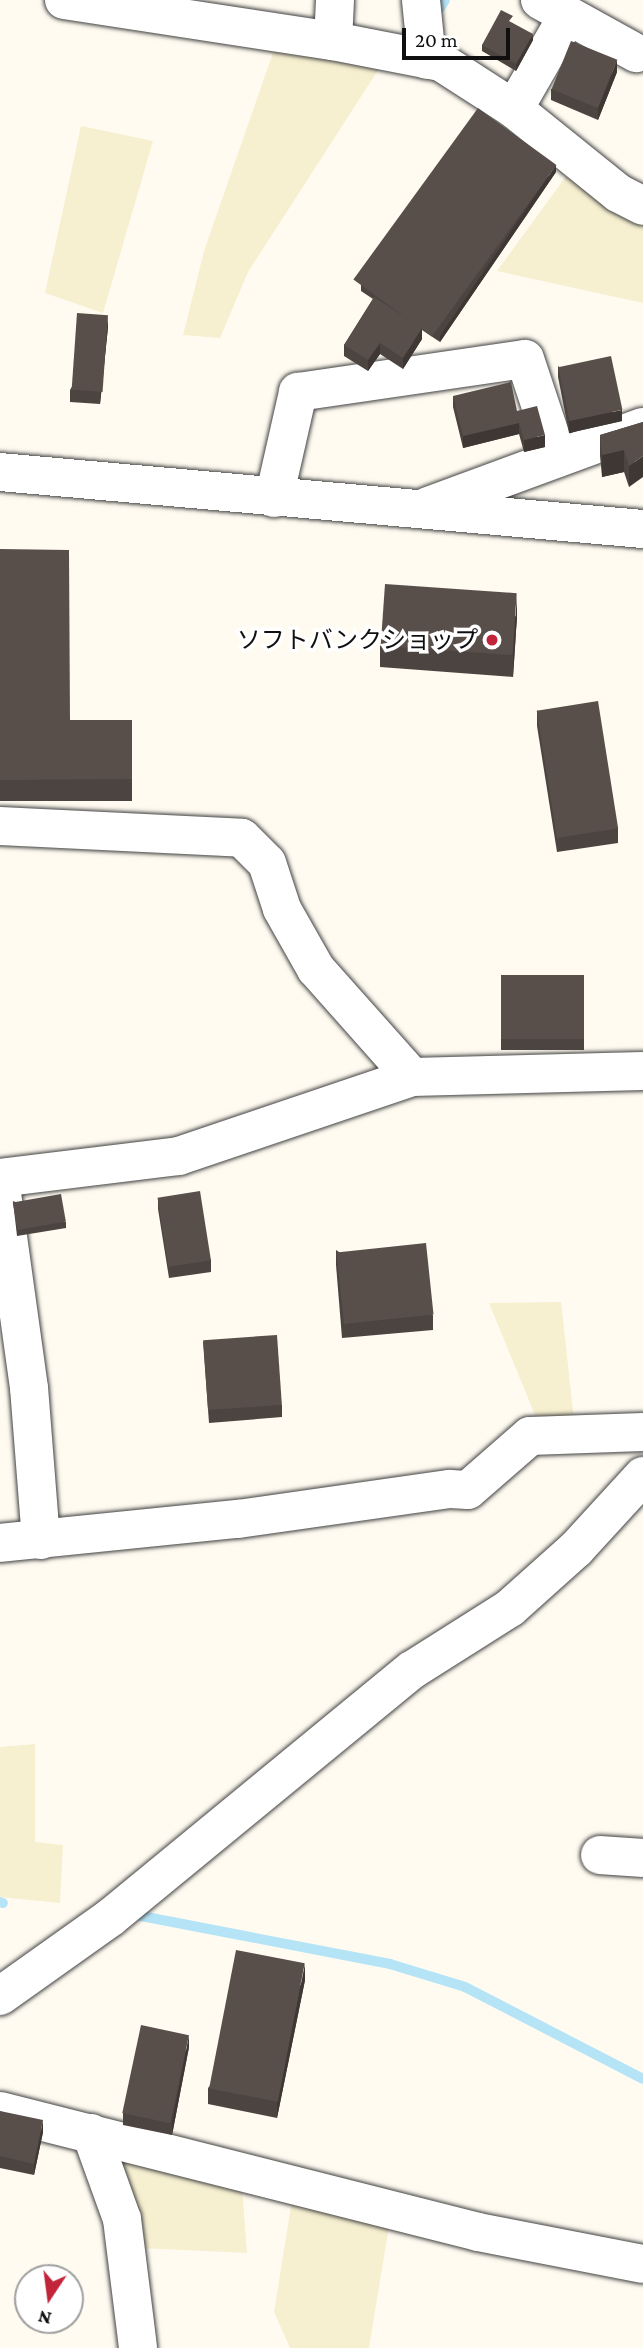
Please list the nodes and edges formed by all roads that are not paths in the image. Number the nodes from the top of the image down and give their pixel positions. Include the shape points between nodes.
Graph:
1 (64, 0) edge
2 (421, 0) edge
3 (554, 8) edge
4 (192, 10) edge
5 (334, 21) edge
6 (427, 48) junction
7 (636, 53) dead end
8 (519, 99) junction
9 (643, 206) edge
10 (643, 426) edge
11 (558, 458) junction
12 (0, 472) edge
13 (274, 498) junction
14 (418, 510) junction
15 (643, 529) edge
16 (0, 826) edge
17 (643, 1071) edge
18 (412, 1077) junction
19 (643, 1432) edge
20 (643, 1476) edge
21 (41, 1540) junction
22 (0, 1543) edge
23 (600, 1855) dead end
24 (643, 1858) edge
25 (0, 1996) edge
26 (0, 2111) edge
27 (91, 2133) junction
28 (643, 2264) edge
29 (138, 2348) edge

1 - 4 street
2 - 6 street via 419,16
3 - 7 street
3 - 8 street
4 - 5 street
5 - 6 street
6 - 8 street via 441,62
8 - 9 street via 561,150
10 - 11 street
11 - 13 street via 525,359 298,392
11 - 14 street
12 - 13 street
13 - 14 street
14 - 15 street
16 - 18 street via 242,838 267,863 282,909 316,969
17 - 18 street
18 - 21 street via 179,1156 1,1178 29,1388
19 - 21 street via 530,1436 468,1490
20 - 25 street via 576,1549 510,1608 412,1671 111,1917
21 - 22 street
23 - 24 street
26 - 27 street
27 - 28 street via 478,2232
27 - 29 street via 122,2219

